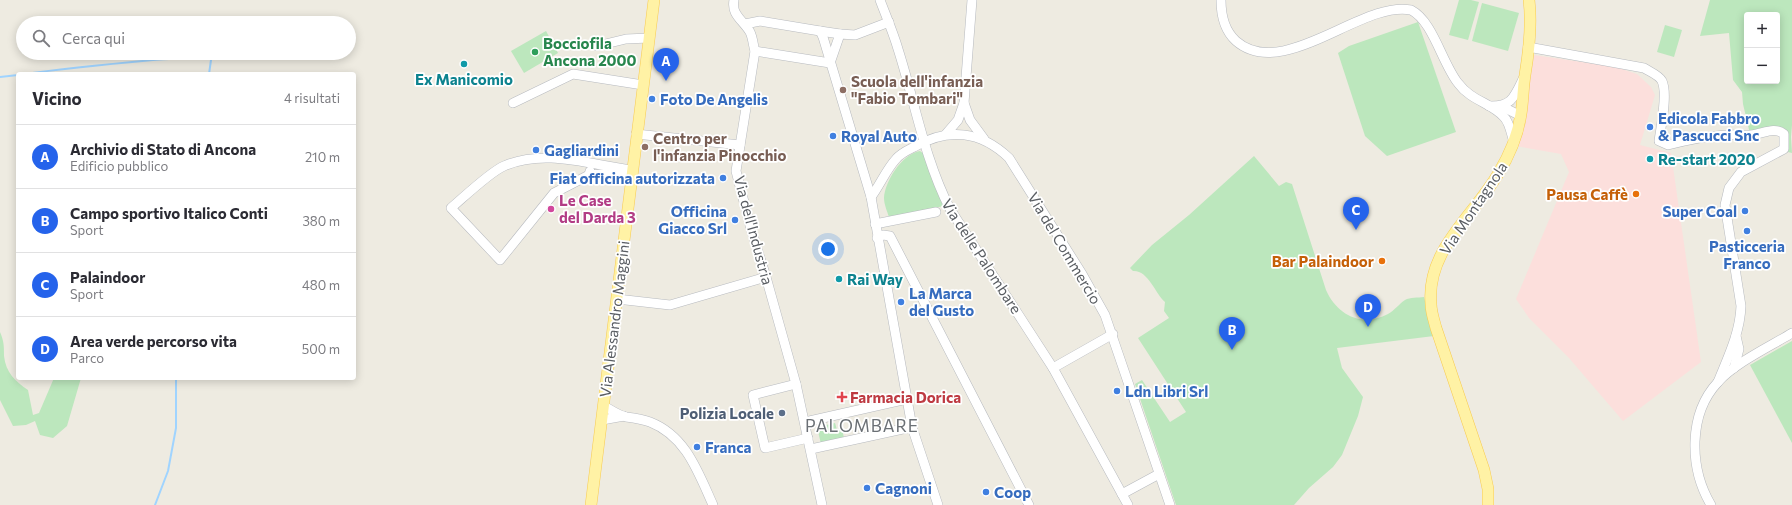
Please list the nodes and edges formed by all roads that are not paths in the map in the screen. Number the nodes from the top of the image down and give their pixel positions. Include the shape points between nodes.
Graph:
1 (654, 0) edge
2 (734, 0) edge
3 (880, 0) edge
4 (972, 0) edge
5 (1221, 0) edge
6 (1529, 0) edge
7 (889, 22) junction
8 (745, 24) junction
9 (820, 30) junction
10 (840, 34) junction
11 (649, 38) junction
12 (597, 46) dead end
13 (1528, 47) junction
14 (755, 50) junction
15 (830, 63) junction
16 (1524, 77) junction
17 (643, 85) junction
18 (513, 103) dead end
19 (964, 103) junction
20 (1502, 111) junction
21 (1521, 116) junction
22 (958, 120) junction
23 (970, 120) junction
24 (636, 134) junction
25 (946, 134) junction
26 (963, 134) junction
27 (984, 139) junction
28 (924, 141) junction
29 (1514, 142) junction
30 (740, 145) junction
31 (591, 164) junction
32 (632, 174) junction
33 (589, 176) junction
34 (871, 197) junction
35 (936, 212) dead end
36 (875, 224) junction
37 (878, 238) junction
38 (766, 277) junction
39 (617, 299) junction
40 (1792, 333) edge
41 (1113, 334) junction
42 (1736, 336) junction
43 (1739, 349) junction
44 (1728, 356) junction
45 (1750, 359) junction
46 (1053, 368) junction
47 (1734, 368) junction
48 (1718, 382) junction
49 (796, 384) junction
50 (907, 399) junction
51 (604, 406) junction
52 (624, 416) junction
53 (602, 420) junction
54 (805, 422) junction
55 (912, 427) junction
56 (808, 438) junction
57 (811, 449) junction
58 (1159, 474) junction
59 (1122, 494) junction
60 (591, 505) edge
61 (713, 505) edge
62 (822, 505) edge
63 (938, 505) edge
64 (1029, 505) edge
65 (1128, 505) edge
66 (1170, 505) edge
67 (1488, 505) edge
68 (1711, 505) edge

1 - 11 main road, Via Alessandro Maggini
2 - 8 street via 735,15
3 - 7 street, Via delle Palombare
4 - 19 street
5 - 20 street via 1223,19 1233,38 1251,50 1271,52 1286,48 1369,10 1399,4 1421,17 1449,70 1465,92
6 - 13 main road, Via Montagnola
7 - 10 street via 855,35
7 - 28 street, Via delle Palombare
8 - 9 street via 760,21
8 - 14 street
9 - 10 street
9 - 15 street
10 - 15 street
11 - 12 street via 626,39
11 - 17 main road, Via Alessandro Maggini
13 - 16 main road, Via Montagnola
13 - 42 street via 1644,68 1657,75 1662,81 1664,94 1659,141 1668,145 1727,135 1750,135 1770,130 1779,130 1784,134 1784,149 1741,172 1729,188 1725,206 1742,306
14 - 15 street
14 - 30 street, Via dell'Industria
15 - 34 street
16 - 20 street via 1516,95
16 - 21 main road, Via Montagnola
17 - 18 street via 573,74
17 - 24 main road, Via Alessandro Maggini
19 - 22 street
19 - 23 street
20 - 21 street
20 - 29 street
21 - 29 main road, Via Montagnola
22 - 25 street
22 - 26 street
23 - 26 street
23 - 27 street
24 - 30 street
24 - 32 main road, Via Alessandro Maggini
25 - 26 street, Via del Commercio
25 - 28 street, Via del Commercio
26 - 27 street, Via del Commercio
27 - 41 street, Via del Commercio via 1009,158 1023,178 1082,274
28 - 34 street, Via del Commercio via 896,159
28 - 46 street, Via delle Palombare via 941,192 950,209
29 - 67 main road, Via Montagnola via 1498,174 1449,240 1434,268 1430,287 1436,328 1484,470
30 - 38 street, Via dell'Industria via 736,171
31 - 32 street
31 - 33 street
31 - 33 street via 562,158 528,158 503,166 451,208 500,260 554,193
32 - 33 street
32 - 39 main road, Via Alessandro Maggini
34 - 36 street
35 - 36 street
36 - 37 street
37 - 50 street
37 - 64 street via 883,235 890,236
38 - 39 street via 670,305
38 - 49 street, Via dell'Industria
39 - 51 main road, Via Alessandro Maggini
40 - 45 street
41 - 46 street
41 - 58 street, Via del Commercio
42 - 43 street
42 - 44 street
43 - 45 street
43 - 47 street
44 - 47 street
44 - 48 street
45 - 47 street
46 - 59 street, Via delle Palombare
47 - 48 street
48 - 68 street via 1708,395 1699,415 1695,437 1699,478
49 - 54 street, Via dell'Industria
49 - 56 street via 753,395 765,448
50 - 54 street
50 - 55 street
51 - 52 street
51 - 53 main road, Via Alessandro Maggini
52 - 53 street
52 - 61 street via 649,421 674,437 689,454
53 - 60 main road, Via Alessandro Maggini
54 - 56 street, Via dell'Industria
55 - 57 street
55 - 63 street
56 - 57 street, Via dell'Industria
57 - 62 street, Via dell'Industria
58 - 59 street
58 - 66 street, Via del Commercio
59 - 65 street, Via delle Palombare

